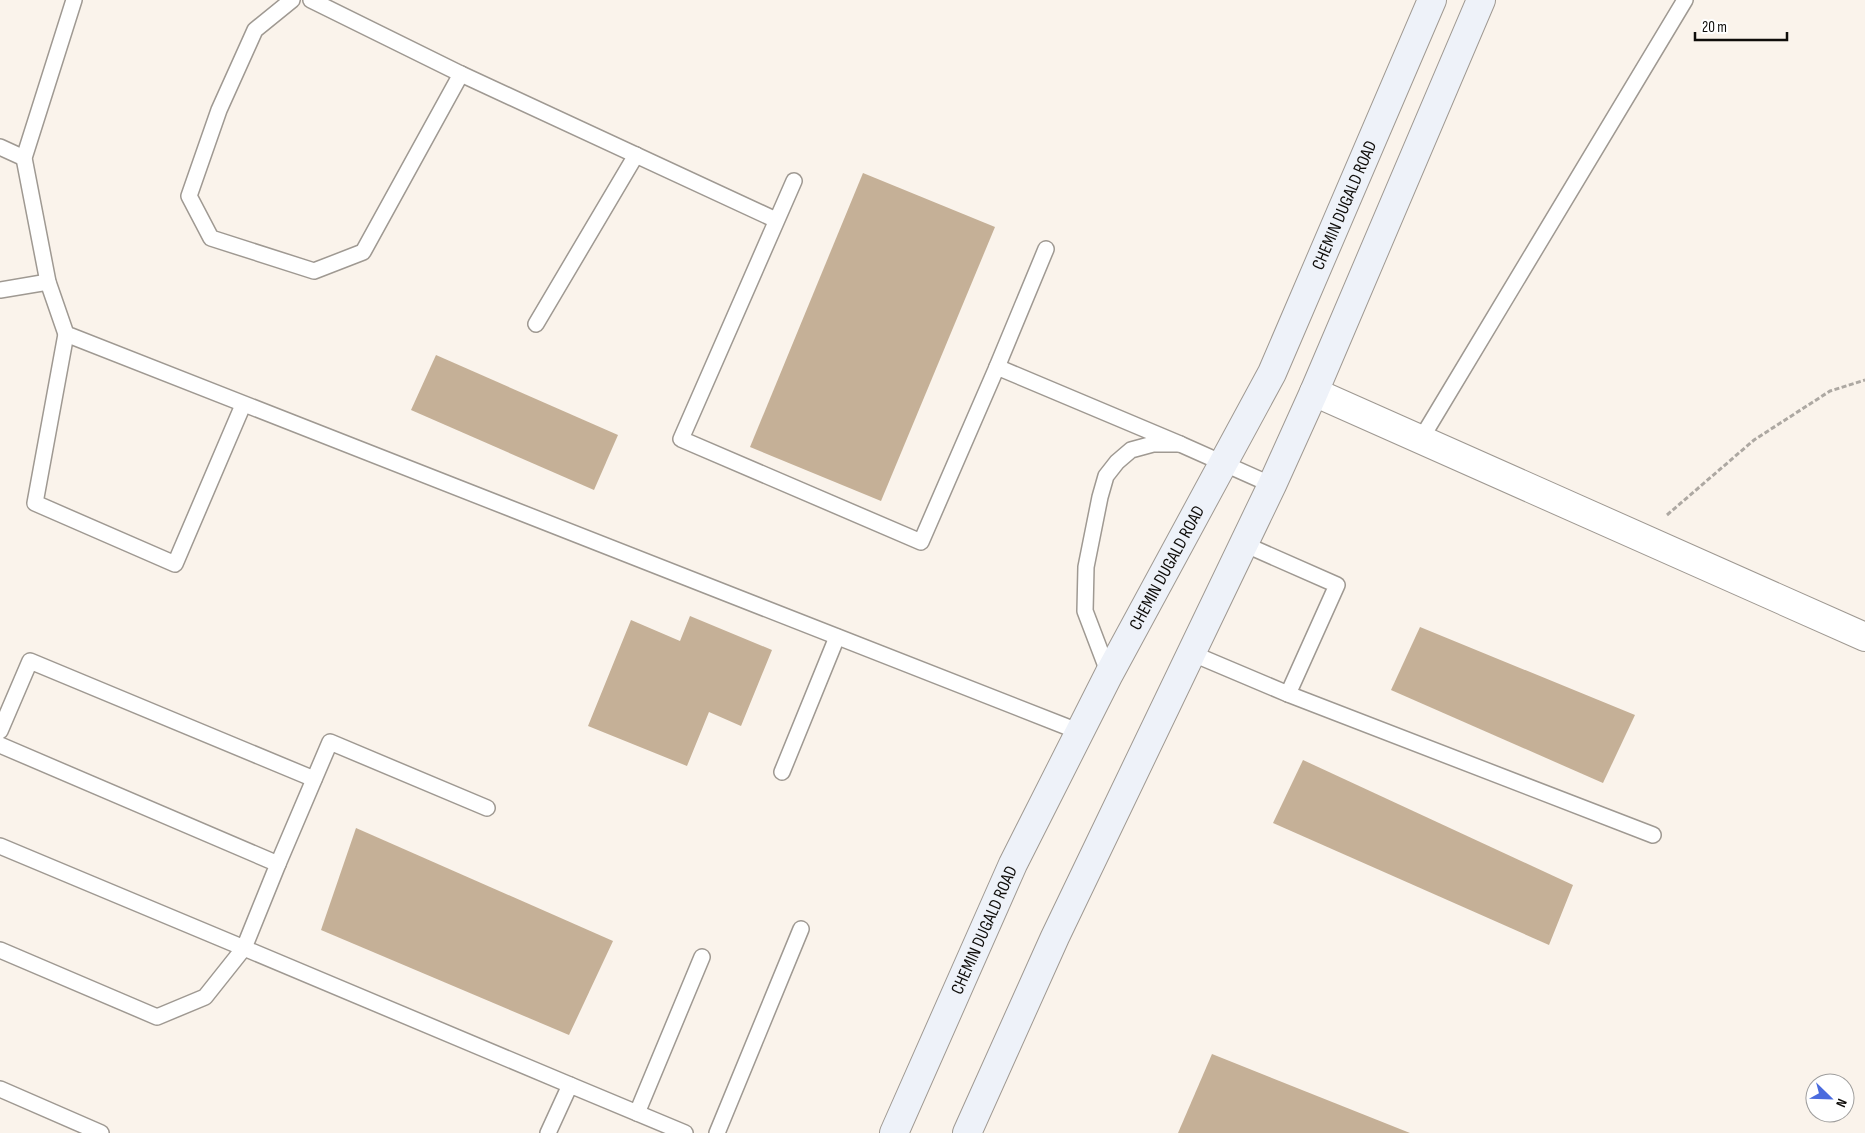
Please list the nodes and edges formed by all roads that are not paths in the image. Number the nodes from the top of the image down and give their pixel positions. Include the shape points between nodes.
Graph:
1 (74, 0) edge
2 (292, 0) edge
3 (311, 0) edge
4 (1432, 0) edge
5 (1481, 0) edge
6 (1685, 0) edge
7 (461, 74) junction
8 (0, 147) edge
9 (636, 155) junction
10 (24, 158) junction
11 (794, 181) dead end
12 (776, 220) junction
13 (1046, 249) dead end
14 (48, 282) junction
15 (0, 290) edge
16 (536, 324) dead end
17 (66, 334) junction
18 (997, 367) junction
19 (1314, 392) junction
20 (243, 405) junction
21 (1421, 439) junction
22 (1180, 444) junction
23 (1225, 462) junction
24 (1272, 485) junction
25 (1244, 544) junction
26 (837, 637) junction
27 (1865, 637) edge
28 (1190, 654) junction
29 (1109, 674) junction
30 (1288, 694) junction
31 (0, 731) edge
32 (1080, 732) junction
33 (0, 746) edge
34 (782, 772) dead end
35 (314, 779) junction
36 (487, 808) dead end
37 (1653, 835) dead end
38 (0, 846) edge
39 (278, 864) junction
40 (801, 929) dead end
41 (244, 948) junction
42 (0, 950) edge
43 (702, 957) dead end
44 (570, 1084) junction
45 (0, 1089) edge
46 (637, 1113) junction
47 (101, 1133) edge
48 (548, 1133) edge
49 (685, 1133) edge
50 (717, 1133) edge
51 (894, 1133) edge
52 (967, 1133) edge

1 - 10 lane
2 - 7 lane via 255,30 219,110 189,196 211,238 314,271 363,252
3 - 7 lane
4 - 23 main road, CHEMIN DUGALD ROAD via 1272,373
5 - 19 main road
6 - 21 lane
7 - 9 lane
8 - 10 lane
9 - 12 lane
9 - 16 lane
10 - 14 lane
11 - 12 lane
12 - 18 lane via 681,439 922,542
13 - 18 lane
14 - 15 lane
14 - 17 lane
17 - 20 lane
17 - 20 lane via 35,503 175,564
18 - 22 lane
19 - 21 street
19 - 24 main road
20 - 26 lane
21 - 27 street
22 - 23 lane
22 - 29 lane via 1154,444 1131,450 1106,476 1086,567 1085,611
23 - 24 lane
23 - 29 main road, CHEMIN DUGALD ROAD
24 - 25 main road
25 - 28 main road
25 - 30 lane via 1338,585
26 - 32 lane
26 - 34 lane
28 - 30 lane
28 - 52 main road via 1055,937
29 - 32 main road, CHEMIN DUGALD ROAD
30 - 37 lane
31 - 35 lane via 30,661
32 - 51 main road, CHEMIN DUGALD ROAD via 1013,864
33 - 39 lane
35 - 36 lane via 330,742
35 - 39 lane
38 - 41 lane
39 - 41 lane
40 - 50 lane
41 - 42 lane via 205,997 157,1017
41 - 44 lane
43 - 46 lane
44 - 46 lane
44 - 48 lane
45 - 47 lane
46 - 49 lane

